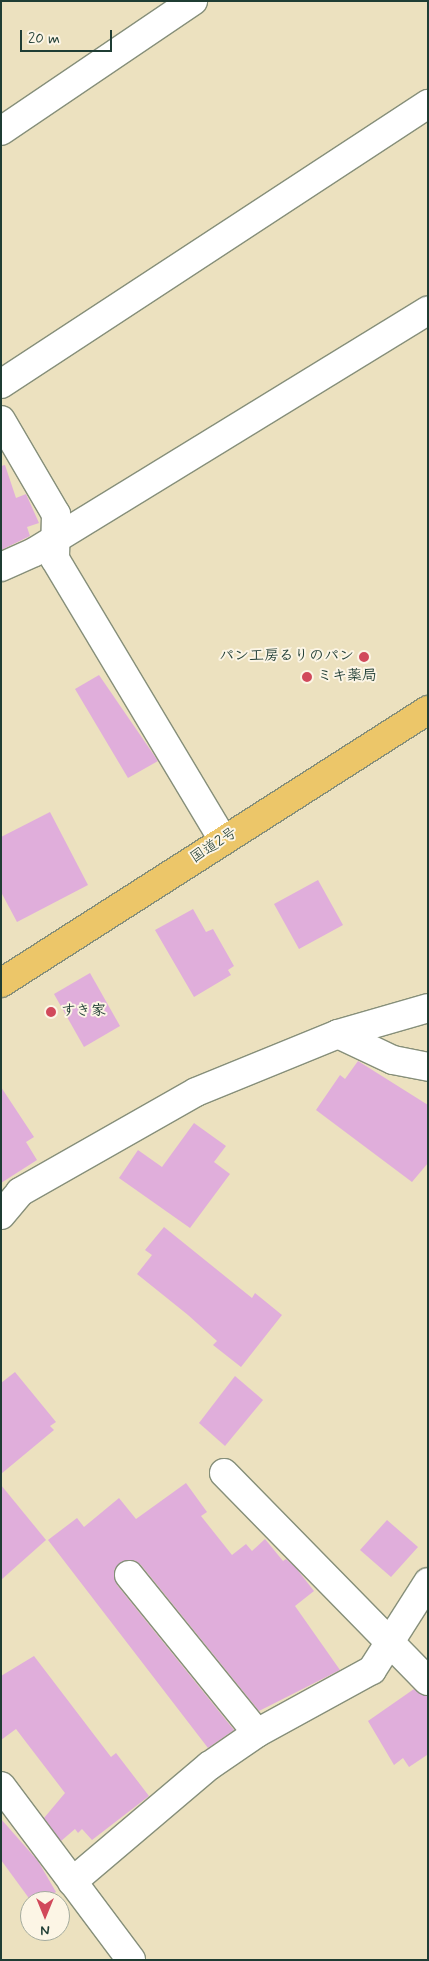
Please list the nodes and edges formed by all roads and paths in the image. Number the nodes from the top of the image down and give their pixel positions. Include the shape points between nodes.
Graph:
1 (193, 1) edge
2 (428, 104) edge
3 (1, 131) edge
4 (428, 311) edge
5 (1, 384) edge
6 (1, 420) edge
7 (55, 538) junction
8 (1, 567) edge
9 (428, 710) edge
10 (223, 840) junction
11 (1, 983) edge
12 (428, 1008) edge
13 (338, 1034) junction
14 (428, 1067) edge
15 (1, 1215) edge
16 (224, 1473) dead end
17 (128, 1575) dead end
18 (428, 1582) edge
19 (391, 1644) junction
20 (428, 1680) edge
21 (257, 1733) junction
22 (1, 1786) edge
23 (72, 1882) junction
24 (131, 1960) edge

1 - 3 street
2 - 5 street
4 - 7 street
6 - 7 street via 56,514
7 - 8 street
7 - 10 street via 55,558
9 - 10 highway, 国道2号
10 - 11 highway, 国道2号
12 - 13 street
13 - 14 street via 393,1060
13 - 15 street via 196,1092 20,1192
16 - 19 street
17 - 21 street
18 - 19 street
19 - 20 street
19 - 21 street via 372,1670
21 - 23 street via 209,1766
22 - 23 street
23 - 24 street

